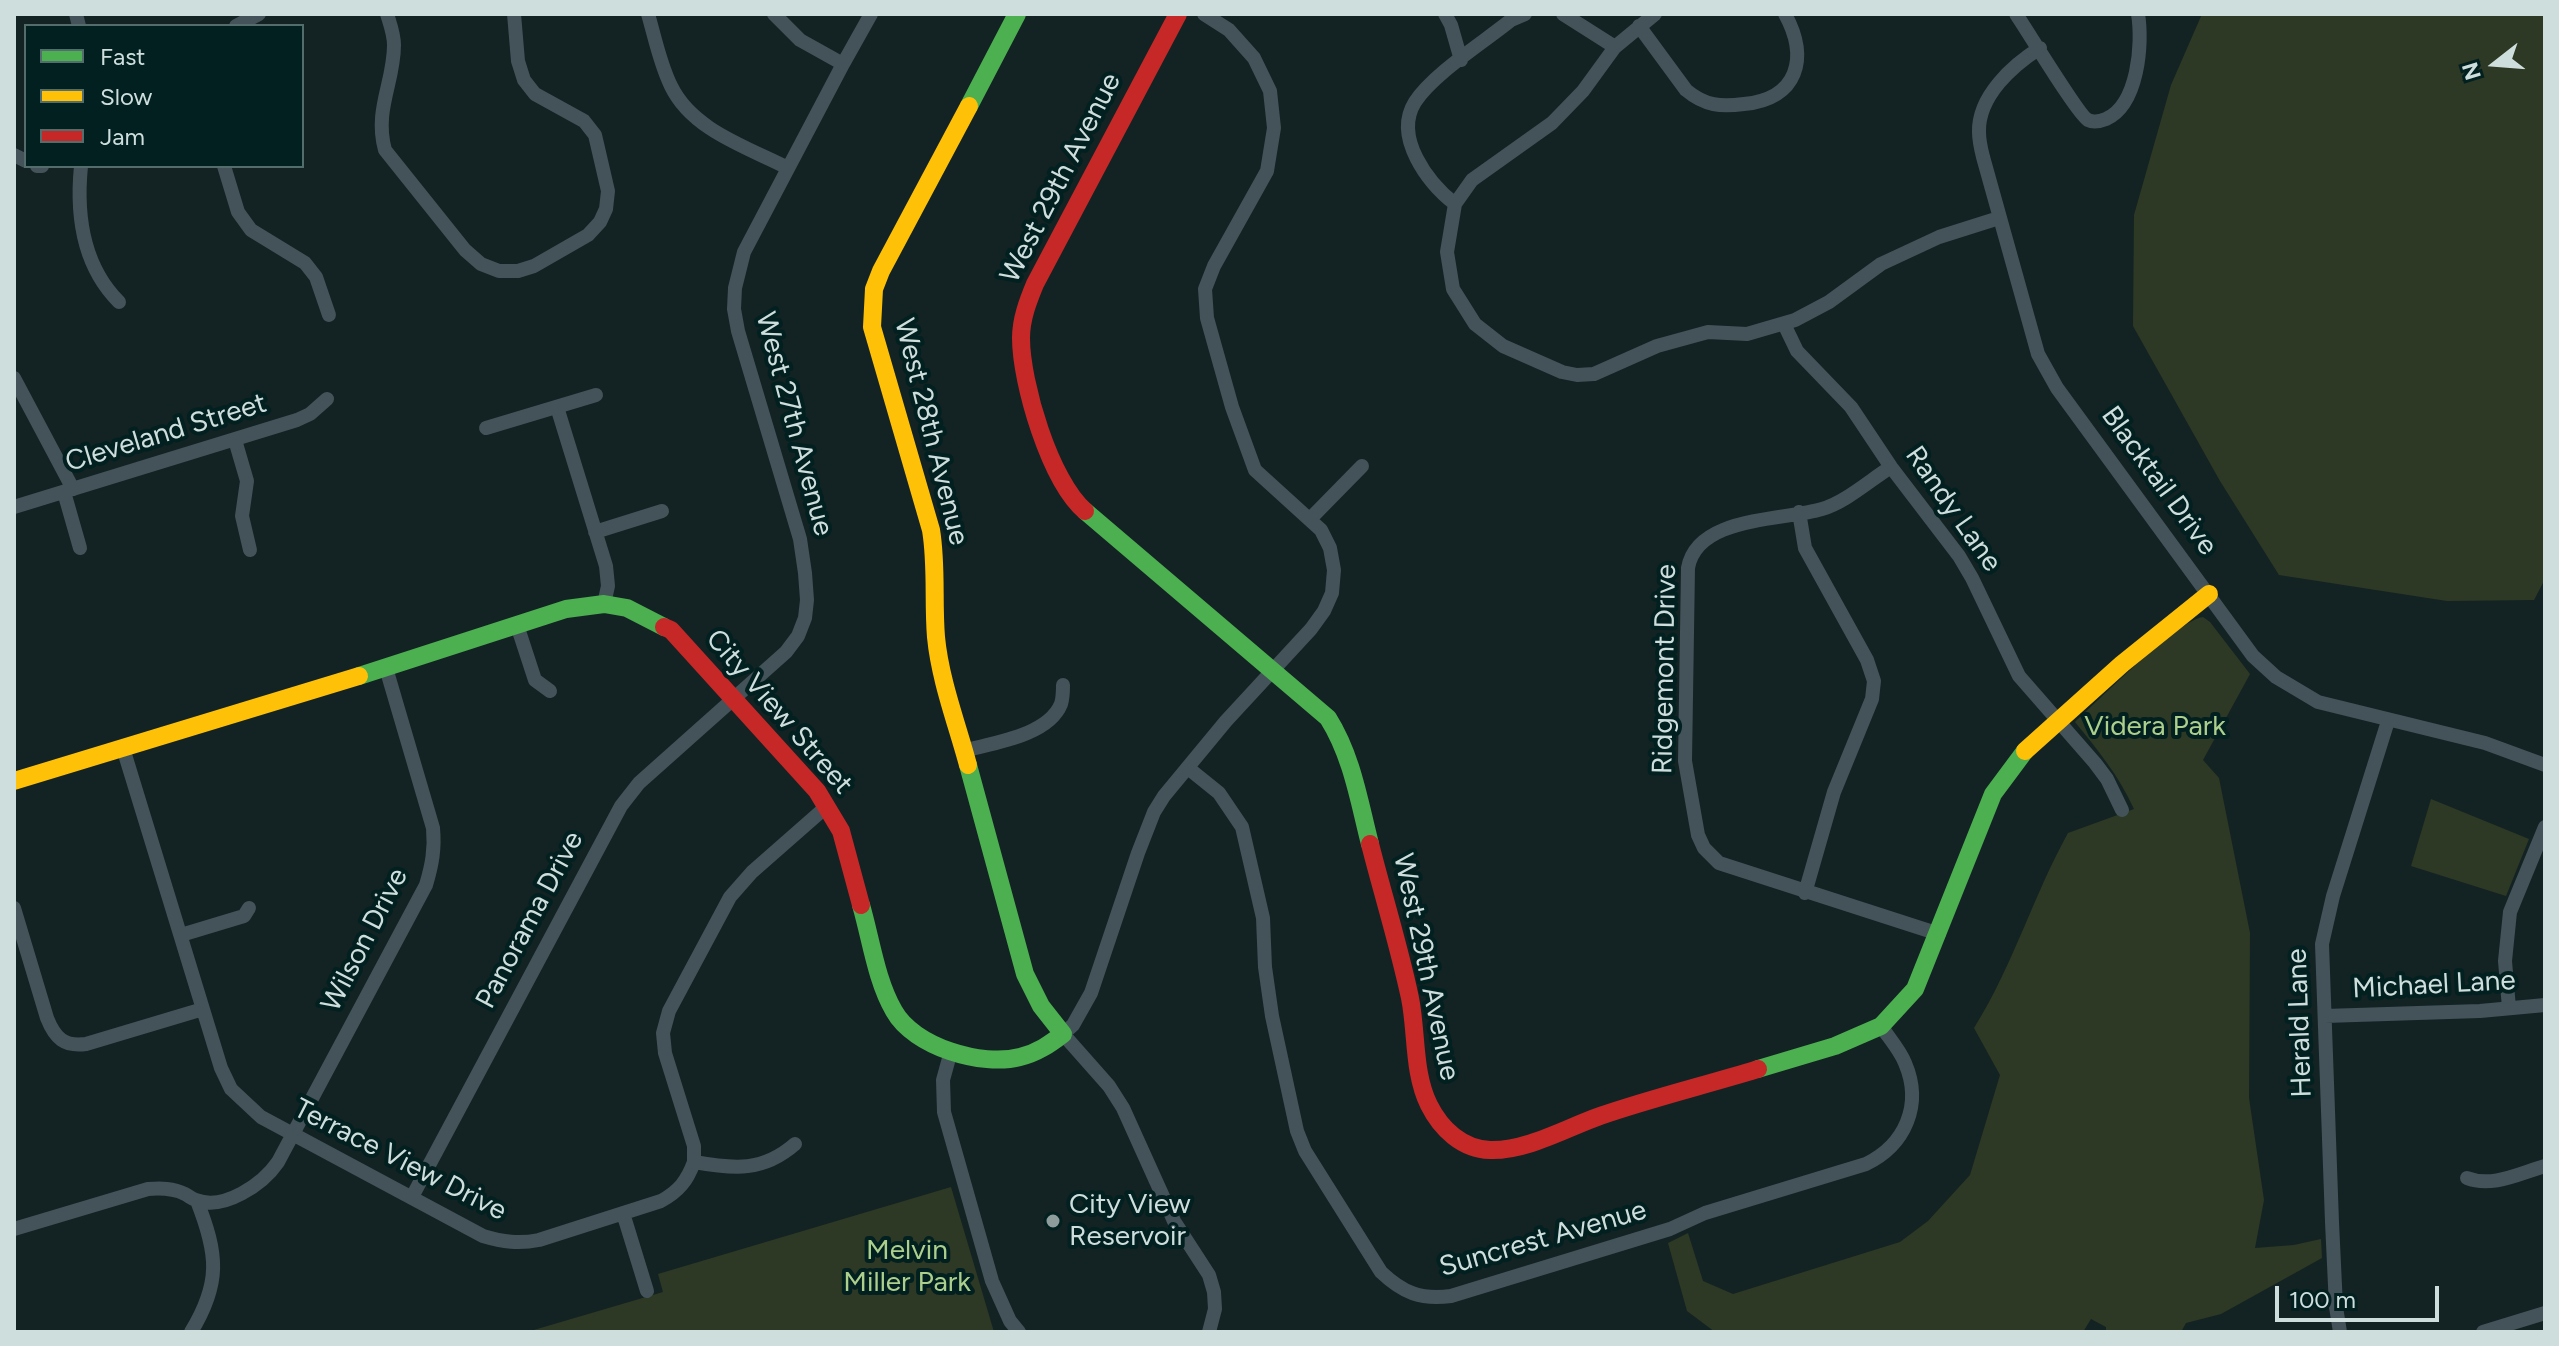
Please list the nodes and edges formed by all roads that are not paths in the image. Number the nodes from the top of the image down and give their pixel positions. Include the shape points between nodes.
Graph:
1 (259, 14) edge
2 (387, 14) edge
3 (514, 14) edge
4 (648, 14) edge
5 (774, 14) edge
6 (871, 14) edge
7 (1017, 14) edge
8 (1178, 14) edge
9 (1204, 14) edge
10 (1445, 14) edge
11 (1525, 14) edge
12 (1563, 14) edge
13 (1655, 14) edge
14 (1785, 14) edge
15 (2016, 14) edge
16 (2138, 14) edge
17 (240, 24) edge
18 (1639, 26) junction
19 (1615, 47) junction
20 (2040, 48) junction
21 (1461, 60) junction
22 (843, 64) junction
23 (81, 168) edge
24 (225, 168) edge
25 (788, 168) junction
26 (1455, 204) junction
27 (1999, 218) junction
28 (119, 302) dead end
29 (329, 315) dead end
30 (1784, 324) junction
31 (14, 378) edge
32 (596, 395) dead end
33 (327, 399) dead end
34 (557, 407) junction
35 (486, 428) dead end
36 (235, 440) junction
37 (1362, 466) dead end
38 (1891, 467) junction
39 (68, 490) junction
40 (14, 507) edge
41 (662, 511) dead end
42 (1799, 512) junction
43 (1311, 518) junction
44 (595, 532) junction
45 (80, 548) dead end
46 (250, 550) dead end
47 (2209, 594) junction
48 (604, 604) junction
49 (517, 625) junction
50 (386, 668) junction
51 (1271, 670) junction
52 (1063, 685) dead end
53 (550, 691) dead end
54 (734, 698) junction
55 (2057, 720) junction
56 (2388, 721) junction
57 (123, 748) junction
58 (963, 751) junction
59 (2545, 765) edge
60 (1188, 768) junction
61 (14, 781) edge
62 (826, 807) junction
63 (2122, 810) dead end
64 (2545, 827) edge
65 (1805, 893) junction
66 (14, 908) edge
67 (249, 908) dead end
68 (1939, 934) junction
69 (181, 935) junction
70 (2545, 1005) edge
71 (2509, 1008) junction
72 (203, 1009) junction
73 (2325, 1016) junction
74 (1881, 1026) junction
75 (1063, 1034) junction
76 (951, 1051) junction
77 (293, 1134) junction
78 (795, 1144) dead end
79 (694, 1162) junction
80 (2545, 1166) edge
81 (2467, 1178) dead end
82 (412, 1197) junction
83 (197, 1201) junction
84 (623, 1213) junction
85 (14, 1229) edge
86 (647, 1291) dead end
87 (2545, 1313) edge
88 (191, 1332) edge
89 (1019, 1332) edge
90 (1209, 1332) edge
91 (2340, 1332) edge
92 (2483, 1332) edge

1 - 17 street
2 - 3 street via 394,48 381,113 385,150 465,250 481,264 518,271 588,235 606,209 608,191 595,135 584,121 535,94 524,80
4 - 25 street via 667,76 682,104 714,130
5 - 22 street via 800,40
6 - 22 street, West 27th Avenue
7 - 58 street, West 28th Avenue via 893,246 872,306 877,346 931,530 936,637
8 - 51 street, West 29th Avenue via 1035,284 1024,312 1021,342 1064,489
9 - 43 street, City View Street via 1229,30 1254,58 1270,91 1274,128 1267,171 1205,289 1207,318 1255,470
10 - 21 street
11 - 21 street
12 - 19 street
13 - 18 street
14 - 18 street via 1797,41 1797,68 1791,80 1765,101 1721,107 1686,90
15 - 20 street
16 - 20 street via 2140,44 2129,94 2122,108 2099,122 2088,121 2077,110
18 - 19 street
19 - 26 street via 1552,123 1472,180
20 - 27 street, Blacktail Drive via 2003,78 1989,98 1979,129
21 - 26 street via 1413,104 1408,129 1413,153
22 - 25 street, West 27th Avenue
23 - 28 street via 87,254
24 - 29 street via 238,212 259,236 305,263 316,277
25 - 54 street, West 27th Avenue via 744,252 734,309 800,539 807,600 798,636
26 - 30 street via 1448,271 1462,306 1490,338 1562,372 1594,374 1657,346 1708,332 1747,334
27 - 30 street via 1939,237 1881,264 1829,302
27 - 47 street, Blacktail Drive via 2045,368
30 - 38 street, Randy Lane via 1797,351 1842,397
31 - 39 street
32 - 34 street
33 - 36 street, Cleveland Street via 300,419
34 - 35 street
34 - 44 street
36 - 39 street, Cleveland Street
36 - 46 street via 247,481 242,516
37 - 43 street
38 - 42 street, Ridgemont Drive via 1827,507
38 - 55 street, Randy Lane via 1966,567 2019,676
39 - 40 street, Cleveland Street
39 - 45 street
41 - 44 street
42 - 65 street via 1805,548 1874,681
42 - 65 street, Ridgemont Drive via 1715,533 1691,556 1684,751 1698,835 1709,855
43 - 51 street, City View Street via 1330,548 1332,593 1311,629
44 - 48 street via 606,566
47 - 55 street, West 29th Avenue
47 - 56 street, Blacktail Drive via 2253,656 2276,677 2318,702
48 - 49 street, City View Street via 566,609
48 - 54 street, City View Street via 627,608 671,630
49 - 50 street, City View Street
49 - 53 street via 535,680
50 - 57 street, City View Street
50 - 77 street, Wilson Drive via 431,819 432,866
51 - 60 street, City View Street
51 - 74 street, West 29th Avenue via 1328,718 1348,757 1405,976 1421,1081 1428,1103 1453,1137 1472,1147 1507,1149 1835,1046
52 - 58 street via 1060,706 1038,728
54 - 62 street, City View Street
54 - 82 street, Panorama Drive via 639,783 621,806
55 - 63 street, Randy Lane via 2107,779
55 - 68 street, West 29th Avenue via 2022,752 1999,783
56 - 59 street, Blacktail Drive via 2485,743
56 - 73 street, Herald Lane via 2324,927
57 - 61 street, City View Street
57 - 69 street, Terrace View Drive
58 - 75 street, West 28th Avenue via 1028,983 1042,1011
60 - 74 street, Suncrest Avenue via 1219,793 1242,827 1263,918 1272,1016 1305,1151 1381,1272 1413,1295 1451,1296 1883,1156 1907,1125 1913,1104 1905,1061
60 - 75 street, City View Street via 1154,812 1091,993
62 - 76 street, City View Street via 841,831 887,998 913,1033
62 - 79 street via 730,897 669,1011 665,1053 694,1146
64 - 71 street via 2510,912 2505,961
65 - 68 street, Ridgemont Drive
66 - 72 street via 47,1018 62,1041 86,1044
67 - 69 street via 244,916
68 - 74 street, West 29th Avenue via 1915,989
69 - 72 street, Terrace View Drive
70 - 71 street, Michael Lane
71 - 73 street, Michael Lane
72 - 77 street, Terrace View Drive via 231,1089 261,1117
73 - 91 street, Herald Lane
75 - 76 street, City View Street via 1038,1052 1008,1060 977,1060
75 - 90 street, West 28th Avenue via 1123,1108 1174,1221 1209,1275 1215,1309
76 - 89 street via 941,1096 944,1112 992,1281
77 - 82 street, Terrace View Drive
77 - 83 street, Wilson Drive via 268,1177 251,1190
78 - 79 street via 779,1158 760,1164
79 - 84 street, Terrace View Drive via 677,1193
80 - 81 street via 2494,1181
82 - 84 street, Terrace View Drive via 501,1242 539,1240
83 - 85 street via 171,1189 148,1189
83 - 88 street via 215,1270 212,1289
84 - 86 street
87 - 92 street

